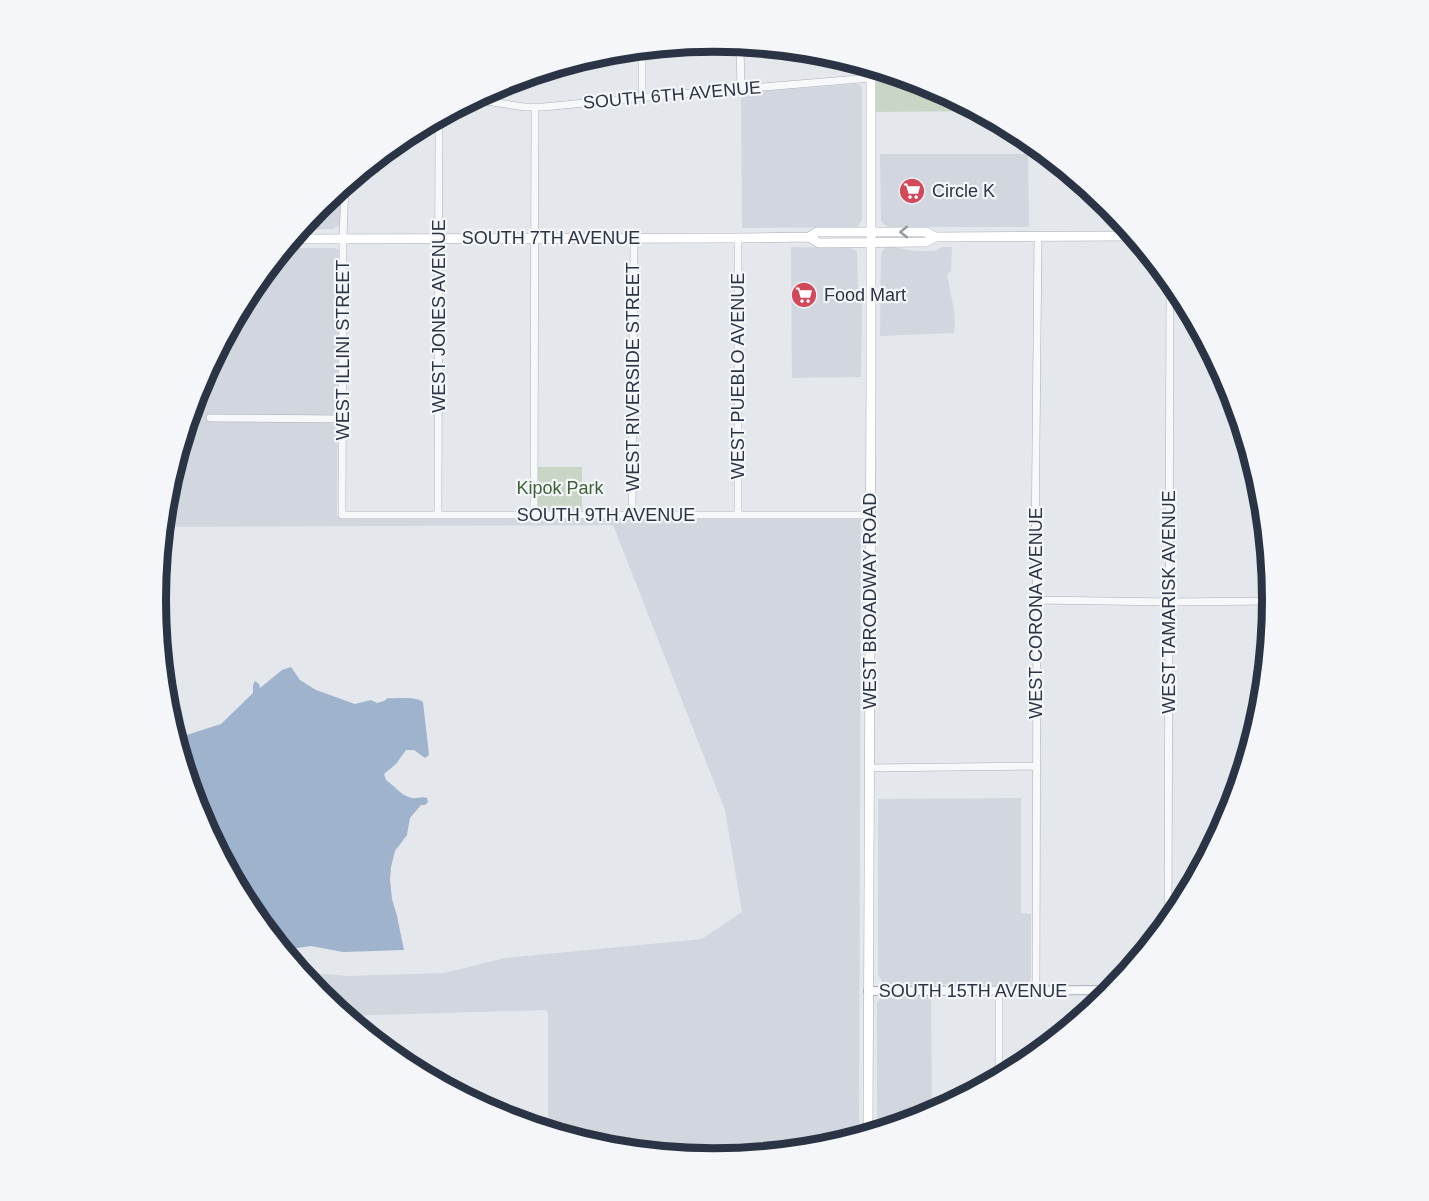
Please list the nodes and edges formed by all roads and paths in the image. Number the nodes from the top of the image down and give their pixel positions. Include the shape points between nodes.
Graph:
1 (740, 53) edge
2 (642, 57) edge
3 (871, 78) joint
4 (741, 89) junction
5 (642, 98) junction
6 (489, 101) edge
7 (535, 107) junction
8 (439, 127) edge
9 (345, 196) edge
10 (871, 232) junction
11 (1124, 236) edge
12 (809, 237) junction
13 (935, 237) junction
14 (1038, 237) junction
15 (303, 238) edge
16 (343, 238) junction
17 (440, 238) junction
18 (534, 238) junction
19 (738, 238) junction
20 (634, 239) junction
21 (871, 242) junction
22 (1170, 296) edge
23 (210, 418) dead end
24 (343, 419) junction
25 (870, 514) junction
26 (342, 515) joint
27 (438, 515) junction
28 (534, 515) junction
29 (632, 515) junction
30 (738, 515) junction
31 (1036, 600) junction
32 (1262, 601) edge
33 (1170, 602) junction
34 (1036, 766) junction
35 (870, 768) junction
36 (1168, 908) edge
37 (999, 990) junction
38 (1036, 990) junction
39 (1100, 990) edge
40 (868, 991) junction
41 (999, 1068) edge
42 (868, 1126) edge

1 - 4 street
2 - 5 street
3 - 4 street, SOUTH 6TH AVENUE
3 - 10 main road, WEST BROADWAY ROAD
4 - 5 street, SOUTH 6TH AVENUE
5 - 7 street, SOUTH 6TH AVENUE
6 - 7 street, SOUTH 6TH AVENUE
7 - 18 street
8 - 17 street, WEST JONES AVENUE
9 - 16 street, WEST ILLINI STREET
10 - 12 main road, SOUTH 7TH AVENUE via 817,232
13 -> 10 main road, SOUTH 7TH AVENUE via 926,232
10 - 21 main road, WEST BROADWAY ROAD
11 - 14 main road, SOUTH 7TH AVENUE
12 - 19 main road, SOUTH 7TH AVENUE
12 - 21 main road, SOUTH 7TH AVENUE via 819,243
13 - 14 main road, SOUTH 7TH AVENUE
13 - 21 main road, SOUTH 7TH AVENUE via 926,242
14 - 31 street, WEST CORONA AVENUE
15 - 16 main road, SOUTH 7TH AVENUE
16 - 17 main road, SOUTH 7TH AVENUE
16 - 24 street, WEST ILLINI STREET
17 - 18 main road, SOUTH 7TH AVENUE
17 - 27 street, WEST JONES AVENUE
18 - 20 main road, SOUTH 7TH AVENUE
18 - 28 street
19 - 20 main road, SOUTH 7TH AVENUE
19 - 30 street, WEST PUEBLO AVENUE
20 - 29 street, WEST RIVERSIDE STREET
21 - 25 main road, WEST BROADWAY ROAD
22 - 33 street, WEST TAMARISK AVENUE
23 - 24 street
24 - 26 street, WEST ILLINI STREET
25 - 30 street, SOUTH 9TH AVENUE
25 - 35 main road, WEST BROADWAY ROAD
26 - 27 street, SOUTH 9TH AVENUE
27 - 28 street, SOUTH 9TH AVENUE
28 - 29 street, SOUTH 9TH AVENUE
29 - 30 street, SOUTH 9TH AVENUE
31 - 33 street
31 - 34 street, WEST CORONA AVENUE
32 - 33 street
33 - 36 street, WEST TAMARISK AVENUE
34 - 35 street
34 - 38 street, WEST CORONA AVENUE
35 - 40 main road, WEST BROADWAY ROAD
37 - 38 street, SOUTH 15TH AVENUE
37 - 40 street, SOUTH 15TH AVENUE
37 - 41 street
38 - 39 street, SOUTH 15TH AVENUE
40 - 42 main road, WEST BROADWAY ROAD

